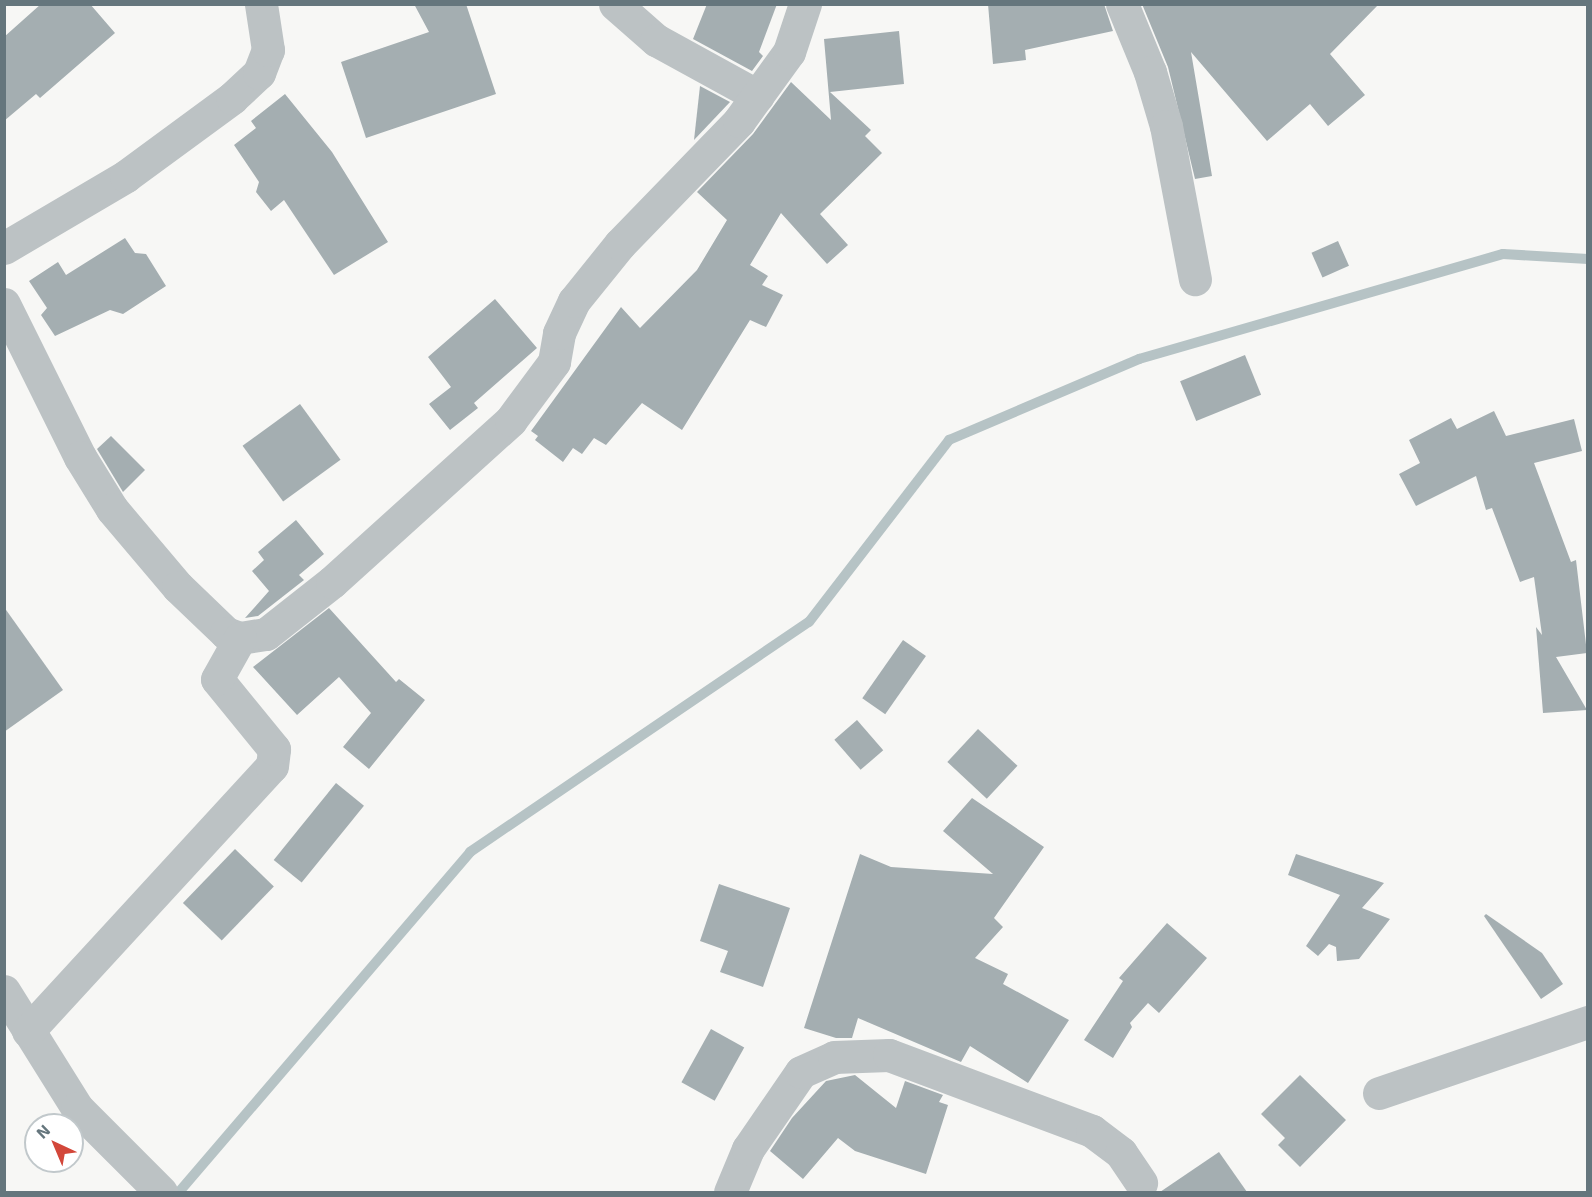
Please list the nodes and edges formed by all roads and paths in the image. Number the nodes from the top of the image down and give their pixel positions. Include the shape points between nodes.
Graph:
1 (261, 4) edge
2 (615, 4) edge
3 (805, 4) edge
4 (1122, 4) edge
5 (758, 96) junction
6 (4, 248) edge
7 (1195, 279) dead end
8 (4, 304) edge
9 (240, 638) junction
10 (4, 991) edge
11 (1587, 1022) edge
12 (28, 1031) junction
13 (1378, 1093) dead end
14 (1141, 1183) dead end
15 (160, 1192) edge
16 (730, 1192) edge

1 - 6 street via 268,50 259,73 232,98 126,176
2 - 5 street via 656,40
3 - 5 street via 789,52
4 - 7 street via 1150,72 1166,126
5 - 9 street via 739,121 620,244 574,301 562,324 554,362 511,420 332,582 266,634
8 - 9 street via 80,457 112,509 178,587 226,633
9 - 12 street via 217,679 274,749 272,766
10 - 12 street
11 - 13 street
12 - 15 street via 77,1108
14 - 16 street via 1121,1153 1092,1131 890,1055 834,1058 801,1072 748,1149

